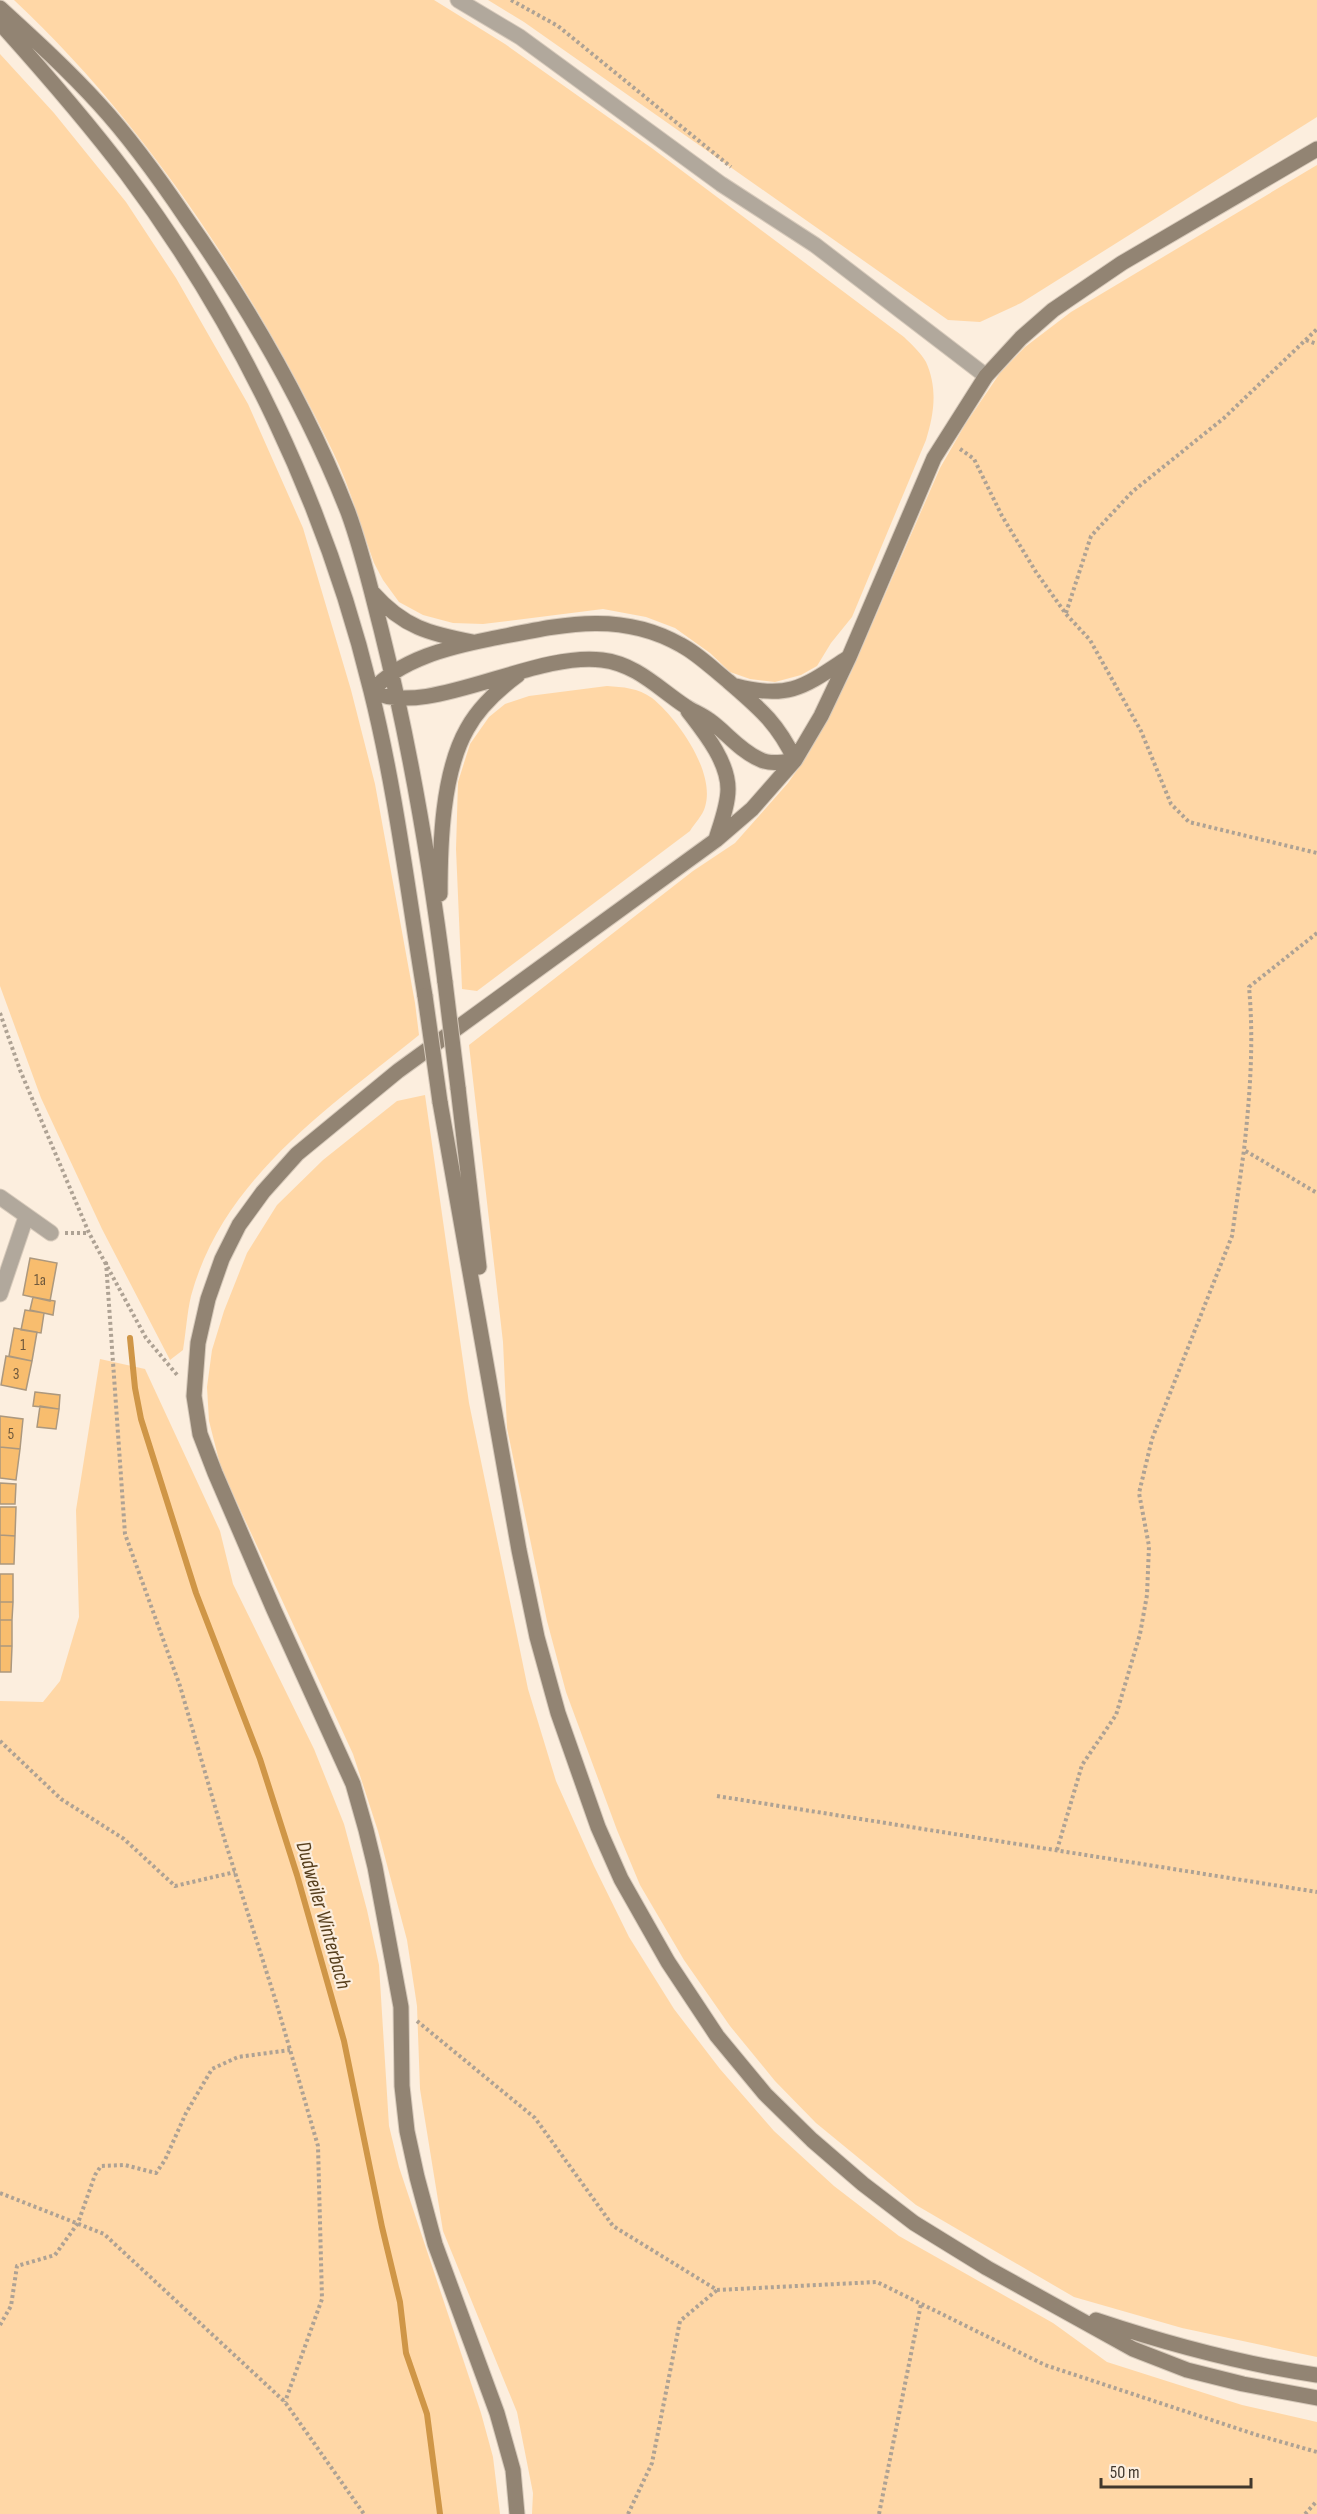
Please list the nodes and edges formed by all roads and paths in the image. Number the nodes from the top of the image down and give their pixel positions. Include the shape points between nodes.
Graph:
1 (458, 0) edge
2 (511, 0) edge
3 (0, 8) edge
4 (0, 23) edge
5 (1317, 148) edge
6 (739, 174) dead end
7 (1317, 329) edge
8 (1306, 340) junction
9 (1317, 344) edge
10 (986, 376) junction
11 (945, 438) junction
12 (371, 590) junction
13 (1066, 614) junction
14 (476, 642) junction
15 (849, 657) junction
16 (526, 669) junction
17 (392, 674) junction
18 (733, 686) junction
19 (372, 692) junction
20 (398, 700) junction
21 (684, 706) junction
22 (795, 760) junction
23 (716, 840) junction
24 (1317, 853) edge
25 (1317, 933) edge
26 (440, 939) junction
27 (0, 1013) edge
28 (1244, 1150) junction
29 (1317, 1193) edge
30 (0, 1197) edge
31 (26, 1217) junction
32 (51, 1233) dead end
33 (106, 1262) junction
34 (0, 1294) edge
35 (194, 1396) junction
36 (495, 1413) junction
37 (0, 1742) edge
38 (717, 1797) dead end
39 (1057, 1851) junction
40 (235, 1872) junction
41 (1317, 1892) edge
42 (401, 2007) junction
43 (290, 2050) junction
44 (0, 2193) edge
45 (78, 2223) junction
46 (717, 2290) junction
47 (921, 2304) junction
48 (1068, 2311) junction
49 (0, 2325) edge
50 (1317, 2375) edge
51 (1317, 2398) edge
52 (285, 2402) junction
53 (1317, 2452) edge
54 (1317, 2501) edge
55 (364, 2514) edge
56 (517, 2514) edge
57 (628, 2514) edge
58 (879, 2514) edge
59 (1305, 2514) edge

1 - 10 street via 520,37 720,184 815,245
2 - 6 path via 558,26
3 - 12 main road via 59,61 101,106 147,162 234,290 318,444 348,514
4 - 19 main road via 73,105 128,176 221,320 280,431 309,499 351,617
5 - 10 main road via 1122,263 1053,310
7 - 8 path
8 - 9 path
8 - 13 path via 1224,418 1132,492 1091,536
10 - 11 main road
11 - 13 path via 974,459 1002,516
11 - 15 main road via 918,491
12 - 14 main road via 385,607 423,631
12 - 17 main road
13 - 24 path via 1090,640 1141,731 1171,804 1189,822
14 - 17 main road via 409,663
14 - 18 main road via 568,624 598,622 627,626 657,633 683,645
15 - 18 main road via 805,686 790,690 769,692
15 - 22 main road
16 - 20 main road via 428,697
16 - 21 main road via 560,661 604,660 642,675
16 - 26 main road via 484,707 458,747 440,848
17 - 19 main road
17 - 20 main road
18 - 22 main road via 773,722
19 - 20 main road
19 - 36 main road, bridge
20 - 26 main road
21 - 22 main road via 708,719 759,760
21 - 23 main road via 705,734 726,774 728,797
22 - 23 main road via 752,808
23 - 35 main road via 398,1071 297,1154 239,1225 222,1259 198,1343
25 - 28 path via 1249,987 1252,1085
26 - 36 main road, bridge
27 - 33 path via 88,1233
28 - 29 path
28 - 39 path via 1232,1236 1152,1438 1139,1493 1149,1546 1140,1634 1116,1715 1083,1765
30 - 31 street
31 - 32 street
31 - 34 street
33 - 35 path via 146,1338
33 - 40 path via 125,1534 180,1686
35 - 42 main road via 200,1434 214,1473 353,1784 375,1867
36 - 48 main road via 537,1637 558,1713 598,1827 621,1879 668,1962 717,2037 765,2094 812,2140 914,2223
37 - 40 path via 61,1799 124,1839 175,1886
38 - 39 path
39 - 41 path
40 - 43 path
42 - 46 path via 535,2118 613,2226
42 - 56 main road via 402,2086 417,2177 435,2244 497,2413 513,2470
43 - 45 path via 238,2057 212,2068 156,2173 124,2165 101,2166
43 - 52 path via 318,2146 322,2299
44 - 45 path
45 - 49 path via 55,2255 17,2266 11,2306
45 - 52 path via 104,2234
46 - 47 path via 877,2282
46 - 57 path via 680,2321 652,2463
47 - 53 path via 1045,2365
47 - 58 path
48 - 50 main road via 1175,2345
48 - 51 main road via 1133,2349 1186,2370
52 - 55 path
54 - 59 path

